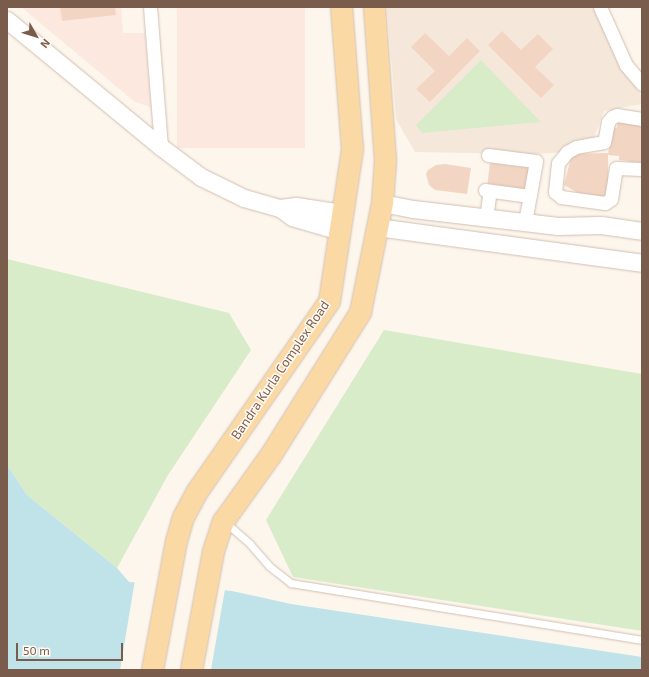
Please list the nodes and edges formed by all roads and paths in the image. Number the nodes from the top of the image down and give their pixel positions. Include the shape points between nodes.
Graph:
1 (150, 7) edge
2 (341, 7) edge
3 (374, 7) edge
4 (600, 7) edge
5 (7, 20) edge
6 (642, 84) edge
7 (642, 119) edge
8 (161, 147) junction
9 (488, 155) dead end
10 (642, 168) edge
11 (530, 196) junction
12 (382, 203) junction
13 (486, 218) junction
14 (341, 222) junction
15 (525, 222) junction
16 (377, 227) junction
17 (642, 232) edge
18 (642, 263) edge
19 (224, 521) junction
20 (642, 640) edge
21 (152, 670) edge
22 (191, 670) edge

1 - 8 street
2 - 14 main road, Bandra Kurla Complex Road via 352,149
3 - 12 main road via 385,160
4 - 6 street via 626,65
5 - 8 street
7 - 10 street via 617,115 612,117 608,122 604,142 576,147 567,152 558,163 555,192 561,197 605,203 611,199 616,168
8 - 14 street via 201,177 244,198 280,208 292,217
9 - 11 street via 536,162
11 - 13 street via 488,191
11 - 15 street
12 - 13 street
12 - 16 main road
13 - 15 street
14 - 21 main road, Bandra Kurla Complex Road via 329,301 282,373 197,491 183,517 176,541
15 - 17 street via 558,226 601,225
16 - 18 street
16 - 19 main road via 360,312 271,454
19 - 20 lane via 250,544 268,566 290,583
19 - 22 main road via 213,551

